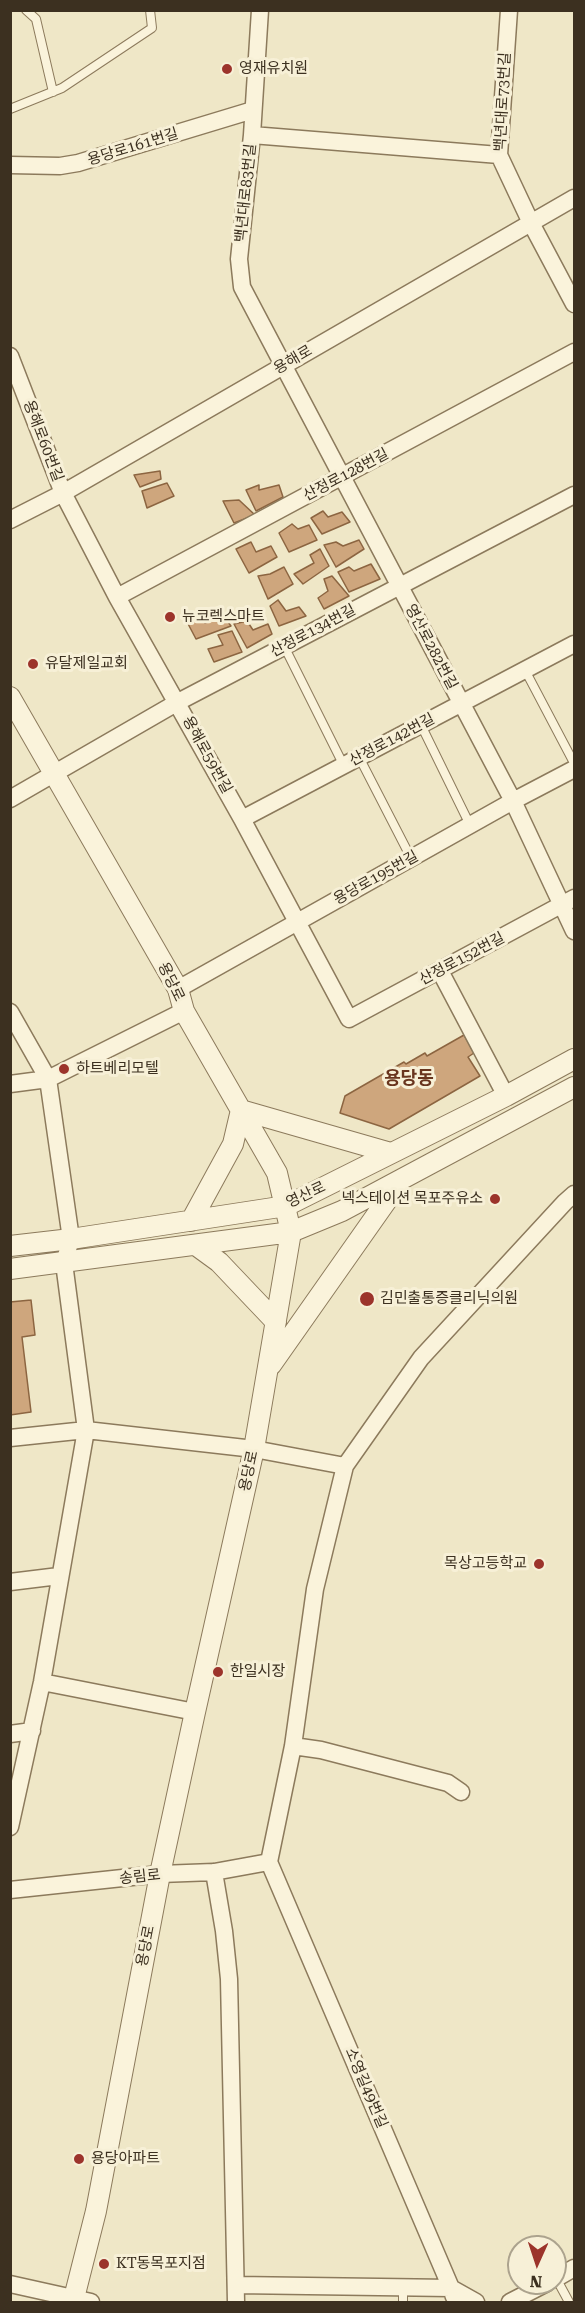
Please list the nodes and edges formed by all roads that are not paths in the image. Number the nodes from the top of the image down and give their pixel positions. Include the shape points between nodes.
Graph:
1 (26, 10) edge
2 (150, 10) edge
3 (260, 10) edge
4 (509, 10) edge
5 (53, 92) junction
6 (10, 109) edge
7 (253, 110) junction
8 (252, 135) junction
9 (499, 155) junction
10 (10, 165) edge
11 (574, 198) edge
12 (531, 223) junction
13 (574, 304) edge
14 (574, 352) edge
15 (10, 356) edge
16 (282, 367) junction
17 (342, 477) junction
18 (63, 493) junction
19 (574, 495) edge
20 (10, 520) edge
21 (399, 586) junction
22 (117, 597) junction
23 (574, 644) edge
24 (284, 646) junction
25 (525, 670) junction
26 (10, 697) edge
27 (178, 702) junction
28 (461, 704) junction
29 (421, 725) junction
30 (359, 757) junction
31 (574, 763) edge
32 (344, 766) junction
33 (574, 769) edge
34 (55, 775) junction
35 (10, 799) edge
36 (513, 801) junction
37 (242, 819) junction
38 (470, 825) junction
39 (411, 858) junction
40 (568, 902) edge
41 (298, 922) junction
42 (574, 930) edge
43 (440, 971) junction
44 (178, 989) junction
45 (184, 1011) junction
46 (10, 1012) edge
47 (349, 1019) joint
48 (574, 1059) edge
49 (48, 1080) junction
50 (10, 1084) edge
51 (574, 1087) edge
52 (506, 1096) junction
53 (241, 1110) junction
54 (391, 1154) junction
55 (401, 1180) junction
56 (574, 1194) edge
57 (286, 1206) junction
58 (191, 1221) junction
59 (291, 1232) junction
60 (71, 1239) junction
61 (198, 1245) junction
62 (10, 1246) edge
63 (64, 1263) junction
64 (10, 1269) edge
65 (276, 1322) junction
66 (268, 1370) junction
67 (86, 1430) junction
68 (10, 1438) edge
69 (254, 1449) junction
70 (345, 1466) junction
71 (59, 1576) junction
72 (10, 1582) edge
73 (42, 1682) junction
74 (195, 1712) junction
75 (32, 1731) junction
76 (10, 1734) edge
77 (293, 1746) junction
78 (461, 1792) dead end
79 (10, 1827) edge
80 (269, 1862) junction
81 (214, 1872) junction
82 (160, 1874) junction
83 (10, 1890) edge
84 (10, 2284) edge
85 (236, 2285) junction
86 (403, 2295) edge
87 (454, 2295) edge
88 (524, 2295) edge
89 (80, 2301) edge
90 (236, 2302) edge
91 (476, 2302) edge
92 (510, 2302) edge

1 - 5 lane via 36,19
2 - 5 lane via 152,28
3 - 7 street, 백년대로83번길
4 - 9 street, 백년대로73번길
5 - 6 lane
7 - 8 street, 백년대로83번길
7 - 10 street, 용당로161번길 via 78,163
8 - 9 street
8 - 16 street, 백년대로83번길 via 240,278 244,294
9 - 12 street, 백년대로73번길
11 - 12 street, 용해로
12 - 13 street, 백년대로73번길
12 - 16 street, 용해로
14 - 17 street, 산정로128번길
15 - 18 street, 용해로60번길
16 - 17 street, 영산로282번길
16 - 18 street, 용해로
17 - 21 street, 영산로282번길
17 - 22 street, 산정로128번길
18 - 20 street, 용해로
18 - 22 street, 용해로59번길
19 - 21 street, 산정로134번길
21 - 24 street, 산정로134번길
21 - 28 street, 영산로282번길
22 - 27 street, 용해로59번길
23 - 25 street, 산정로142번길
24 - 27 street, 산정로134번길
24 - 32 lane
25 - 28 street, 산정로142번길
25 - 31 lane
26 - 34 street, 용당로
27 - 34 street, 산정로134번길
27 - 37 street, 용해로59번길
28 - 29 street, 산정로142번길
28 - 36 street, 영산로282번길
29 - 30 street, 산정로142번길
29 - 38 lane
30 - 32 street, 산정로142번길
30 - 39 lane
32 - 37 street, 산정로142번길
33 - 36 street, 용당로195번길
34 - 35 street, 산정로134번길
34 - 44 street, 용당로
36 - 38 street, 용당로195번길
36 - 40 street, 영산로282번길
37 - 41 street, 용해로59번길
38 - 39 street, 용당로195번길
39 - 41 street, 용당로195번길
40 - 42 street, 영산로282번길
40 - 43 street, 산정로152번길
41 - 44 street, 용당로195번길
41 - 47 street, 용해로59번길
43 - 47 street, 산정로152번길
43 - 52 street
44 - 45 street, 용당로
45 - 49 street
45 - 53 street, 용당로
46 - 49 street
48 - 52 street, 영산로
49 - 50 street
49 - 60 street
51 - 55 street, 영산로
52 - 54 street, 영산로
53 - 54 street
53 - 57 street, 용당로 via 277,1173
53 - 58 street via 233,1144
54 - 57 street, 영산로
55 - 59 street, 영산로
55 - 66 street
56 - 70 street via 421,1358
57 - 58 street, 영산로
57 - 59 street, 용당로
58 - 60 street, 영산로
59 - 61 street, 영산로
59 - 65 street, 용당로
60 - 62 street, 영산로
60 - 63 street
61 - 63 street, 영산로
61 - 65 street
63 - 64 street, 영산로
63 - 67 street
65 - 66 street, 용당로
66 - 69 street, 용당로
67 - 68 street
67 - 69 street
67 - 71 street
69 - 70 street
69 - 74 street, 용당로
70 - 77 street via 315,1589
71 - 72 street
71 - 73 street
73 - 74 street
73 - 75 street
74 - 82 street, 용당로
75 - 76 street
75 - 79 street
77 - 78 street via 448,1783
77 - 80 street
80 - 81 street, 송림로
80 - 87 street, 소영길49번길
81 - 82 street, 송림로
81 - 85 street via 229,1979
82 - 83 street, 송림로
82 - 89 street, 용당로
84 - 89 street
85 - 86 street
85 - 90 street
86 - 87 street
87 - 91 street
88 - 92 street

